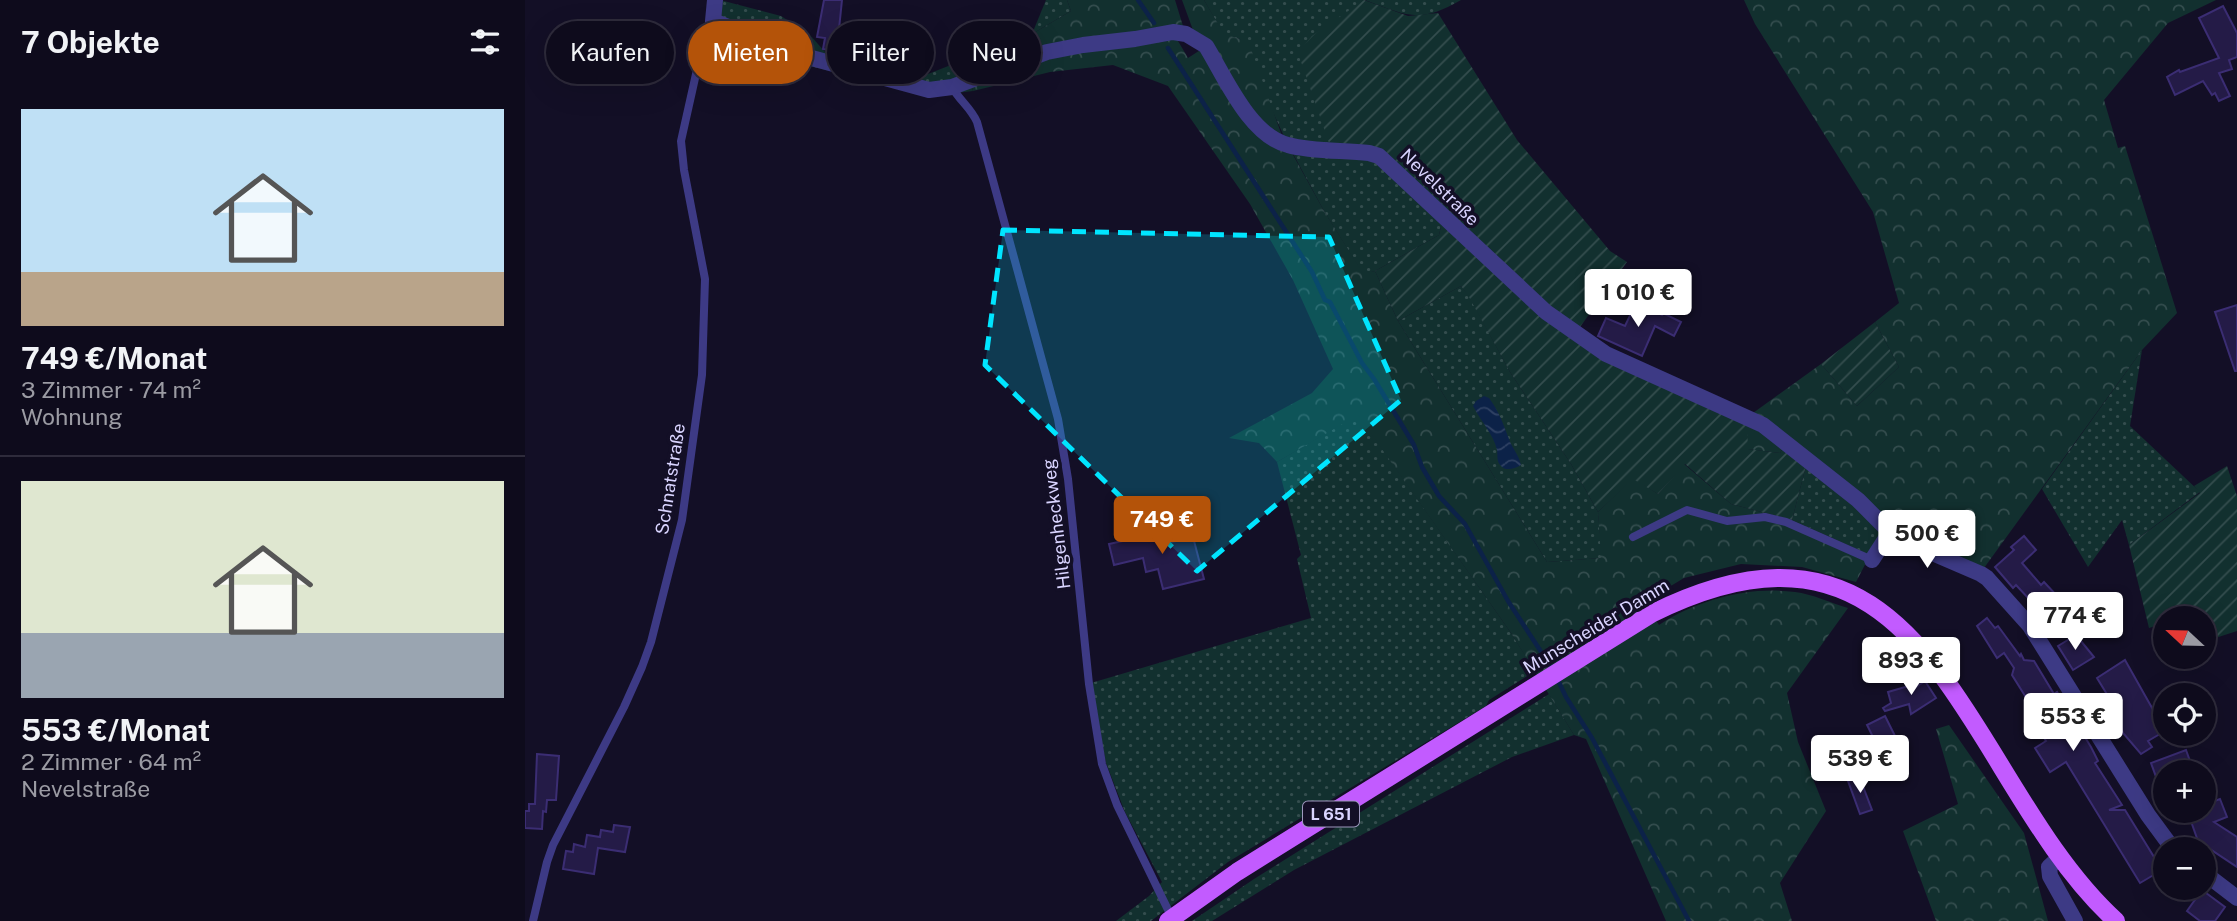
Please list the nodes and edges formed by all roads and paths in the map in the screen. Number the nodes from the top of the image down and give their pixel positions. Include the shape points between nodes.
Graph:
1 (715, 0) edge
2 (713, 21) edge
3 (813, 58) edge
4 (694, 84) edge
5 (951, 87) junction
6 (1890, 532) junction
7 (1633, 537) dead end
8 (1872, 560) joint
9 (2164, 837) edge
10 (2060, 857) junction
11 (2216, 882) edge
12 (2237, 898) edge
13 (1170, 919) edge
14 (533, 921) edge
15 (2075, 921) edge
16 (2116, 921) edge

1 - 2 street
3 - 5 street, Nevelstraße via 920,88
4 - 14 lane, Schnatstraße via 681,141 705,279 702,375 682,520 642,667 553,845
5 - 6 street, Nevelstraße via 1047,52 1173,32 1196,39 1206,46 1252,120 1268,136 1295,146 1379,156 1546,312 1606,354 1763,425 1858,500
5 - 13 lane, Hilgenheckweg via 977,122 1058,419 1091,706 1102,764
6 - 8 street
6 - 9 street, Nevelstraße via 1981,574 2030,626
7 - 8 lane via 1687,510 1727,521 1765,517
10 - 13 main road, Munscheider Damm / L 651 via 1932,661 1899,625 1870,605 1828,586 1800,579 1754,578 1711,587 1651,614 1237,872
10 - 15 street via 2049,867 2050,876
10 - 16 main road, Munscheider Damm / L 651
11 - 12 street

